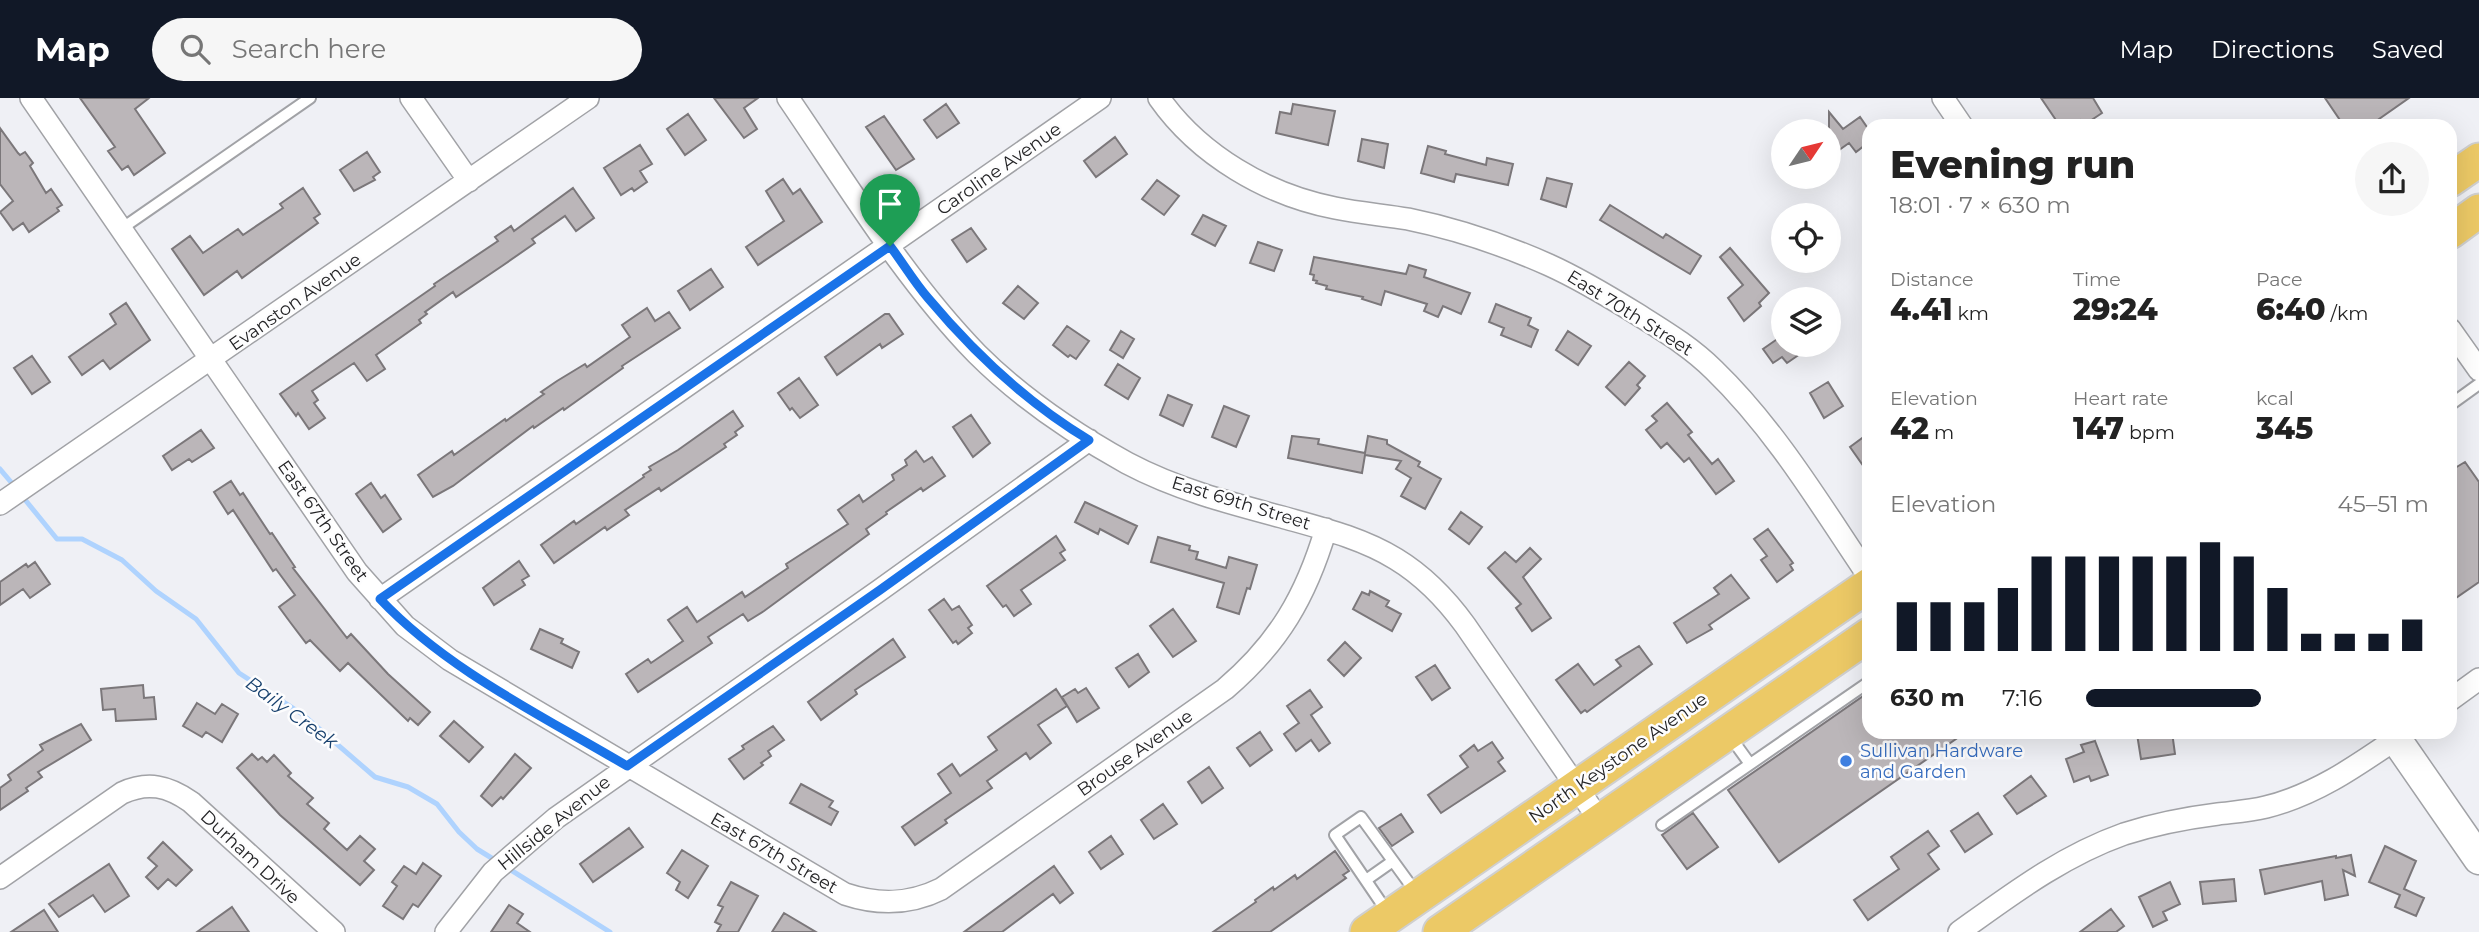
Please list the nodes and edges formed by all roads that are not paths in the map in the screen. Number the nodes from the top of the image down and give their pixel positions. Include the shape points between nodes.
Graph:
1 (31, 98) edge
2 (310, 98) edge
3 (411, 98) edge
4 (588, 98) edge
5 (788, 98) edge
6 (1100, 98) edge
7 (1159, 98) edge
8 (1943, 98) edge
9 (1957, 119) edge
10 (2479, 159) edge
11 (2457, 175) edge
12 (469, 181) junction
13 (2479, 211) edge
14 (2457, 227) edge
15 (121, 229) junction
16 (890, 246) junction
17 (2457, 340) edge
18 (211, 359) junction
19 (2479, 370) edge
20 (2479, 384) edge
21 (2457, 400) edge
22 (1089, 440) junction
23 (1, 503) edge
24 (1326, 529) junction
25 (1862, 568) edge
26 (1862, 589) edge
27 (380, 599) junction
28 (1862, 640) edge
29 (2479, 679) edge
30 (1862, 687) edge
31 (2457, 695) edge
32 (1728, 733) junction
33 (2390, 739) edge
34 (2400, 739) edge
35 (1750, 764) junction
36 (627, 766) junction
37 (1577, 787) junction
38 (1600, 821) junction
39 (1662, 825) dead end
40 (2479, 859) edge
41 (1393, 861) junction
42 (0, 878) edge
43 (1366, 880) junction
44 (1418, 897) junction
45 (878, 902) joint
46 (1379, 924) edge
47 (334, 932) edge
48 (446, 932) edge
49 (1440, 932) edge
50 (1959, 932) edge

1 - 15 street, East 67th Street
2 - 15 lane
3 - 12 street
4 - 12 street, Evanston Avenue
5 - 16 street, East 69th Street
6 - 16 street, Caroline Avenue
7 - 25 street, East 70th Street via 1203,145 1270,187 1328,207 1409,219 1518,251 1597,288 1677,339 1714,370 1758,419
8 - 9 street
10 - 11 main road
12 - 18 street, Evanston Avenue
13 - 14 main road
15 - 18 street, East 67th Street
16 - 22 street, East 69th Street via 979,356 1031,402
16 - 27 street, Caroline Avenue
17 - 19 street
18 - 23 street, Evanston Avenue
18 - 27 street, East 67th Street via 351,565
20 - 21 lane
22 - 24 street, East 69th Street via 1142,470 1198,493
22 - 36 street, Hillside Avenue
24 - 37 street, East 69th Street via 1397,559 1445,599
24 - 45 street, Brouse Avenue via 1309,579 1284,625 1251,666 1225,689 946,886 903,902
26 - 37 main road, North Keystone Avenue
27 - 36 street, East 67th Street via 405,626 450,660
28 - 32 main road
29 - 31 street
30 - 35 lane
32 - 35 lane
32 - 38 main road
33 - 50 street via 2336,779 2290,799 2264,808 2156,825 2099,844 2052,867
34 - 40 main road
35 - 39 lane
36 - 45 street, East 67th Street via 845,894
36 - 48 street, Hillside Avenue via 510,856
37 - 38 street, East 69th Street
37 - 44 main road, North Keystone Avenue
38 - 49 main road
41 - 43 lane
41 - 43 lane via 1362,817 1335,835
41 - 44 lane
42 - 47 street, Durham Drive via 122,793 141,786 162,787 191,802
43 - 46 lane
44 - 46 main road, North Keystone Avenue

